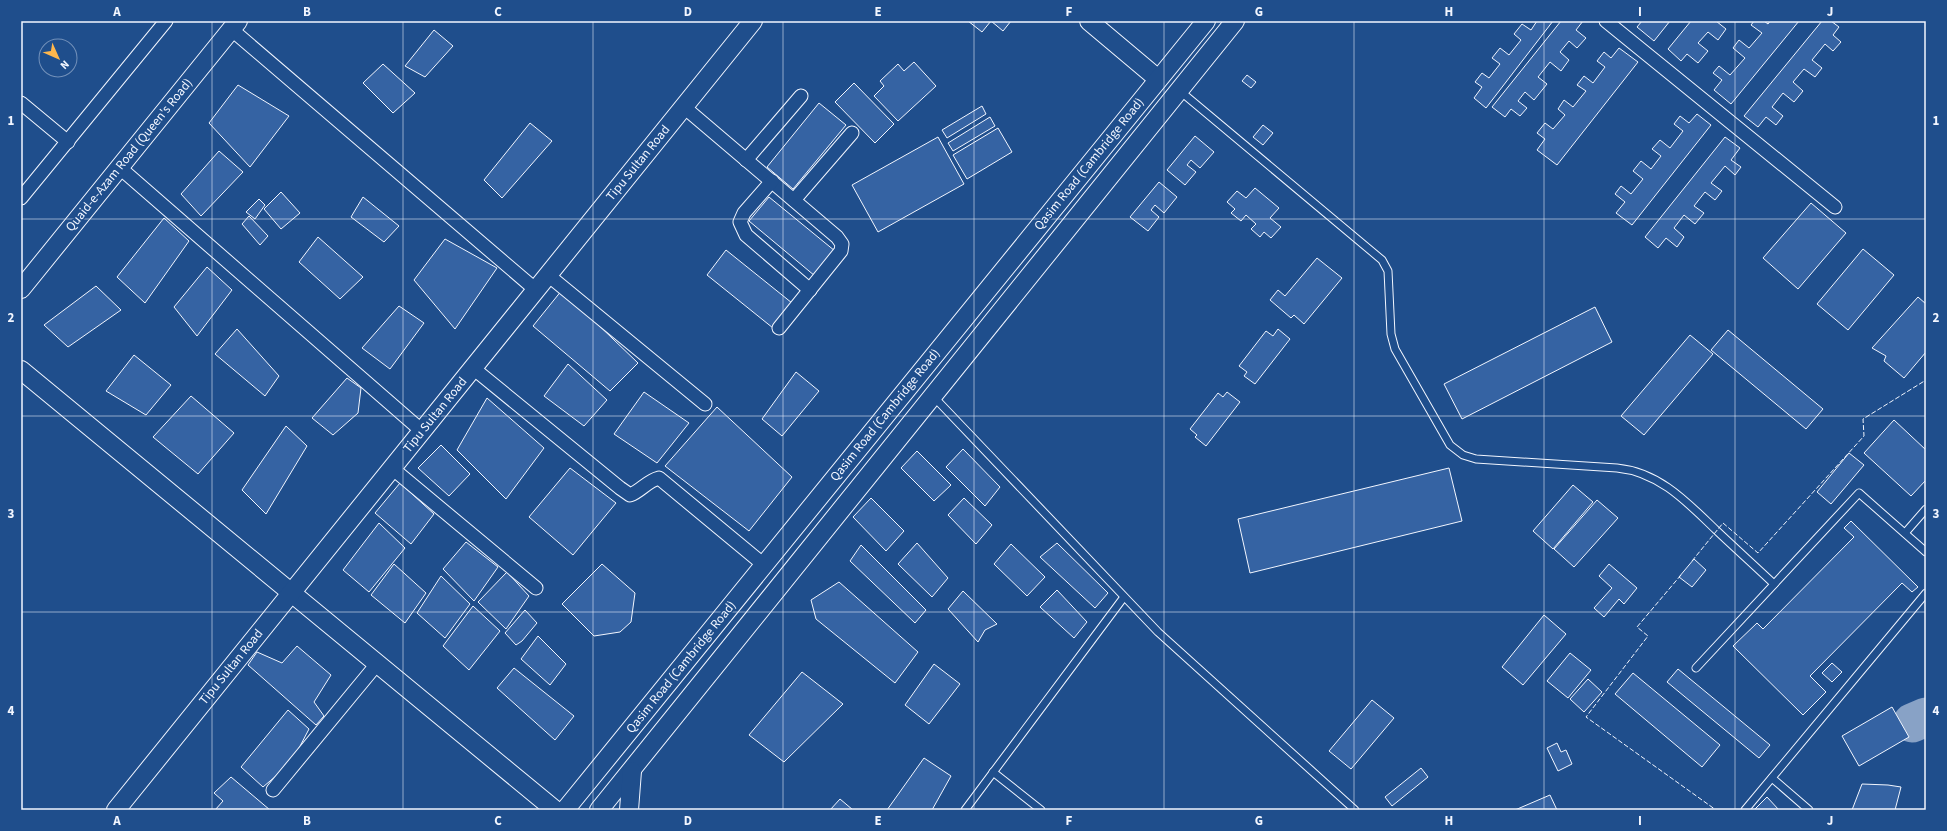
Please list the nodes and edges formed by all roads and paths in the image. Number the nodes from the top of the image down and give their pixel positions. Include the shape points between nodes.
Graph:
1 (166, 21) edge
2 (753, 21) edge
3 (1089, 21) edge
4 (1206, 21) edge
5 (1235, 21) edge
6 (1606, 21) edge
7 (235, 25) edge
8 (1158, 79) junction
9 (1179, 91) junction
10 (801, 96) dead end
11 (21, 103) edge
12 (684, 107) junction
13 (852, 133) dead end
14 (68, 142) junction
15 (746, 160) junction
16 (119, 167) junction
17 (772, 181) junction
18 (21, 198) edge
19 (794, 200) junction
20 (1836, 207) dead end
21 (548, 275) junction
22 (21, 289) edge
23 (536, 290) junction
24 (810, 290) junction
25 (779, 328) dead end
26 (473, 368) junction
27 (21, 370) edge
28 (933, 396) junction
29 (705, 404) dead end
30 (422, 431) junction
31 (392, 468) junction
32 (1926, 509) edge
33 (1905, 533) junction
34 (1926, 552) edge
35 (764, 565) junction
36 (1774, 584) junction
37 (536, 588) dead end
38 (1926, 593) edge
39 (290, 594) junction
40 (1124, 597) junction
41 (377, 664) junction
42 (1696, 668) dead end
43 (632, 771) junction
44 (993, 772) junction
45 (1772, 778) junction
46 (273, 790) dead end
47 (116, 810) edge
48 (555, 810) edge
49 (565, 810) edge
50 (599, 810) edge
51 (629, 810) edge
52 (965, 810) edge
53 (1040, 810) edge
54 (1355, 810) edge
55 (1745, 810) edge
56 (1808, 810) edge

1 - 14 street
2 - 12 main road, Tipu Sultan Road
3 - 8 main road
4 - 8 main road, Qasim Road (Cambridge Road)
5 - 9 main road, Qasim Road (Cambridge Road)
6 - 20 street
7 - 16 main road, Quaid-e-Azam Road (Queen's Road)
7 - 23 street
8 - 35 main road, Qasim Road (Cambridge Road)
9 - 28 main road, Qasim Road (Cambridge Road)
9 - 36 lane via 1382,260 1388,271 1394,350 1450,445 1463,455 1476,459 1632,469 1653,478 1676,492
10 - 15 street
11 - 14 street
12 - 15 street
12 - 21 main road, Tipu Sultan Road
13 - 19 street
14 - 18 street
15 - 17 street
16 - 22 main road, Quaid-e-Azam Road (Queen's Road)
16 - 30 street
17 - 19 street
17 - 24 street via 744,213 740,222 746,235
19 - 24 street via 842,244 841,251
21 - 23 main road, Tipu Sultan Road
21 - 29 street
23 - 26 main road, Tipu Sultan Road
24 - 25 street
26 - 30 main road, Tipu Sultan Road
26 - 35 street via 630,495 659,478
27 - 39 main road
28 - 40 lane
28 - 43 main road, Qasim Road (Cambridge Road)
30 - 31 main road, Tipu Sultan Road
31 - 37 street
31 - 39 main road, Tipu Sultan Road
32 - 33 lane
33 - 34 lane
33 - 36 lane via 1859,493
35 - 49 main road, Qasim Road (Cambridge Road)
36 - 42 lane
38 - 45 lane
39 - 41 main road
39 - 47 main road, Tipu Sultan Road
40 - 44 lane
40 - 54 lane via 1158,632
41 - 46 street
41 - 48 main road
43 - 50 main road, Qasim Road (Cambridge Road)
43 - 51 main road
44 - 52 lane
44 - 53 lane
45 - 55 lane
45 - 56 lane

